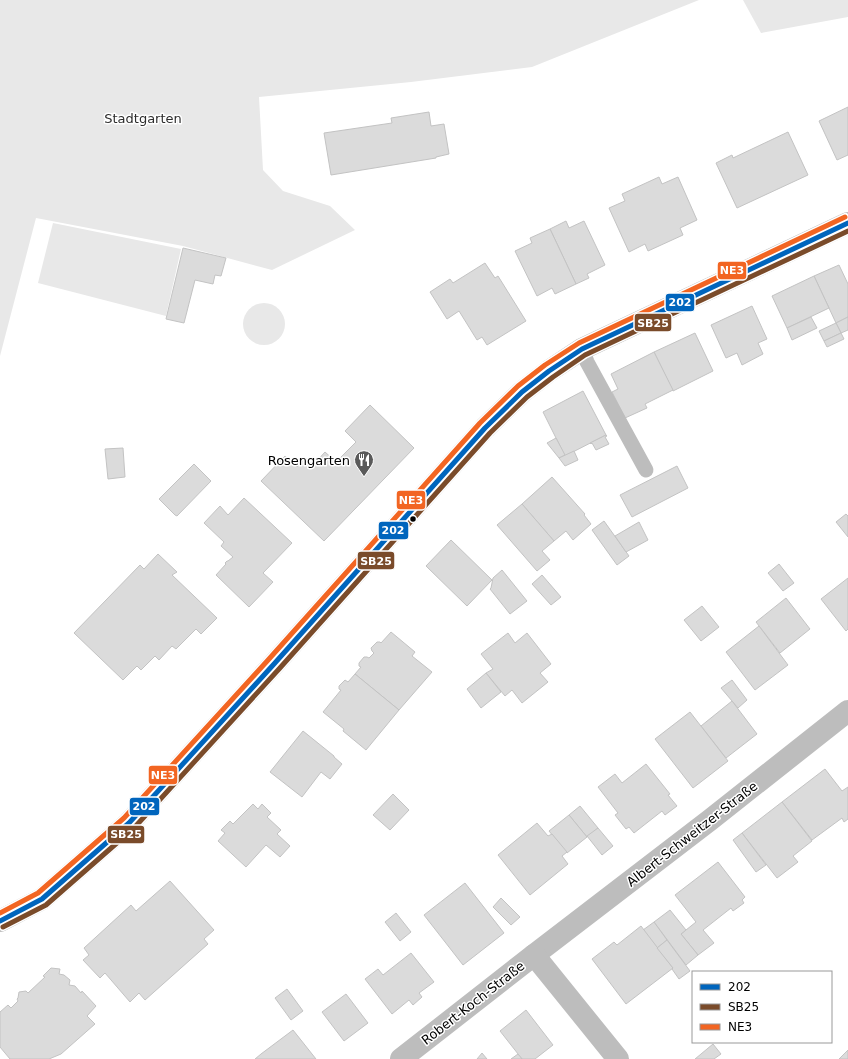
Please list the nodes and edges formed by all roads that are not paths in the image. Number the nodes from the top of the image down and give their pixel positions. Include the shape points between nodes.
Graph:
1 (848, 223) edge
2 (582, 349) junction
3 (646, 470) dead end
4 (848, 711) edge
5 (0, 921) edge
6 (534, 955) junction
7 (401, 1059) edge
8 (618, 1059) edge

1 - 2 main road
2 - 3 lane
2 - 5 main road via 522,392 485,428 129,822 42,899
4 - 6 street, Albert-Schweitzer-Straße
6 - 7 street, Robert-Koch-Straße
6 - 8 street, Robert-Koch-Straße

